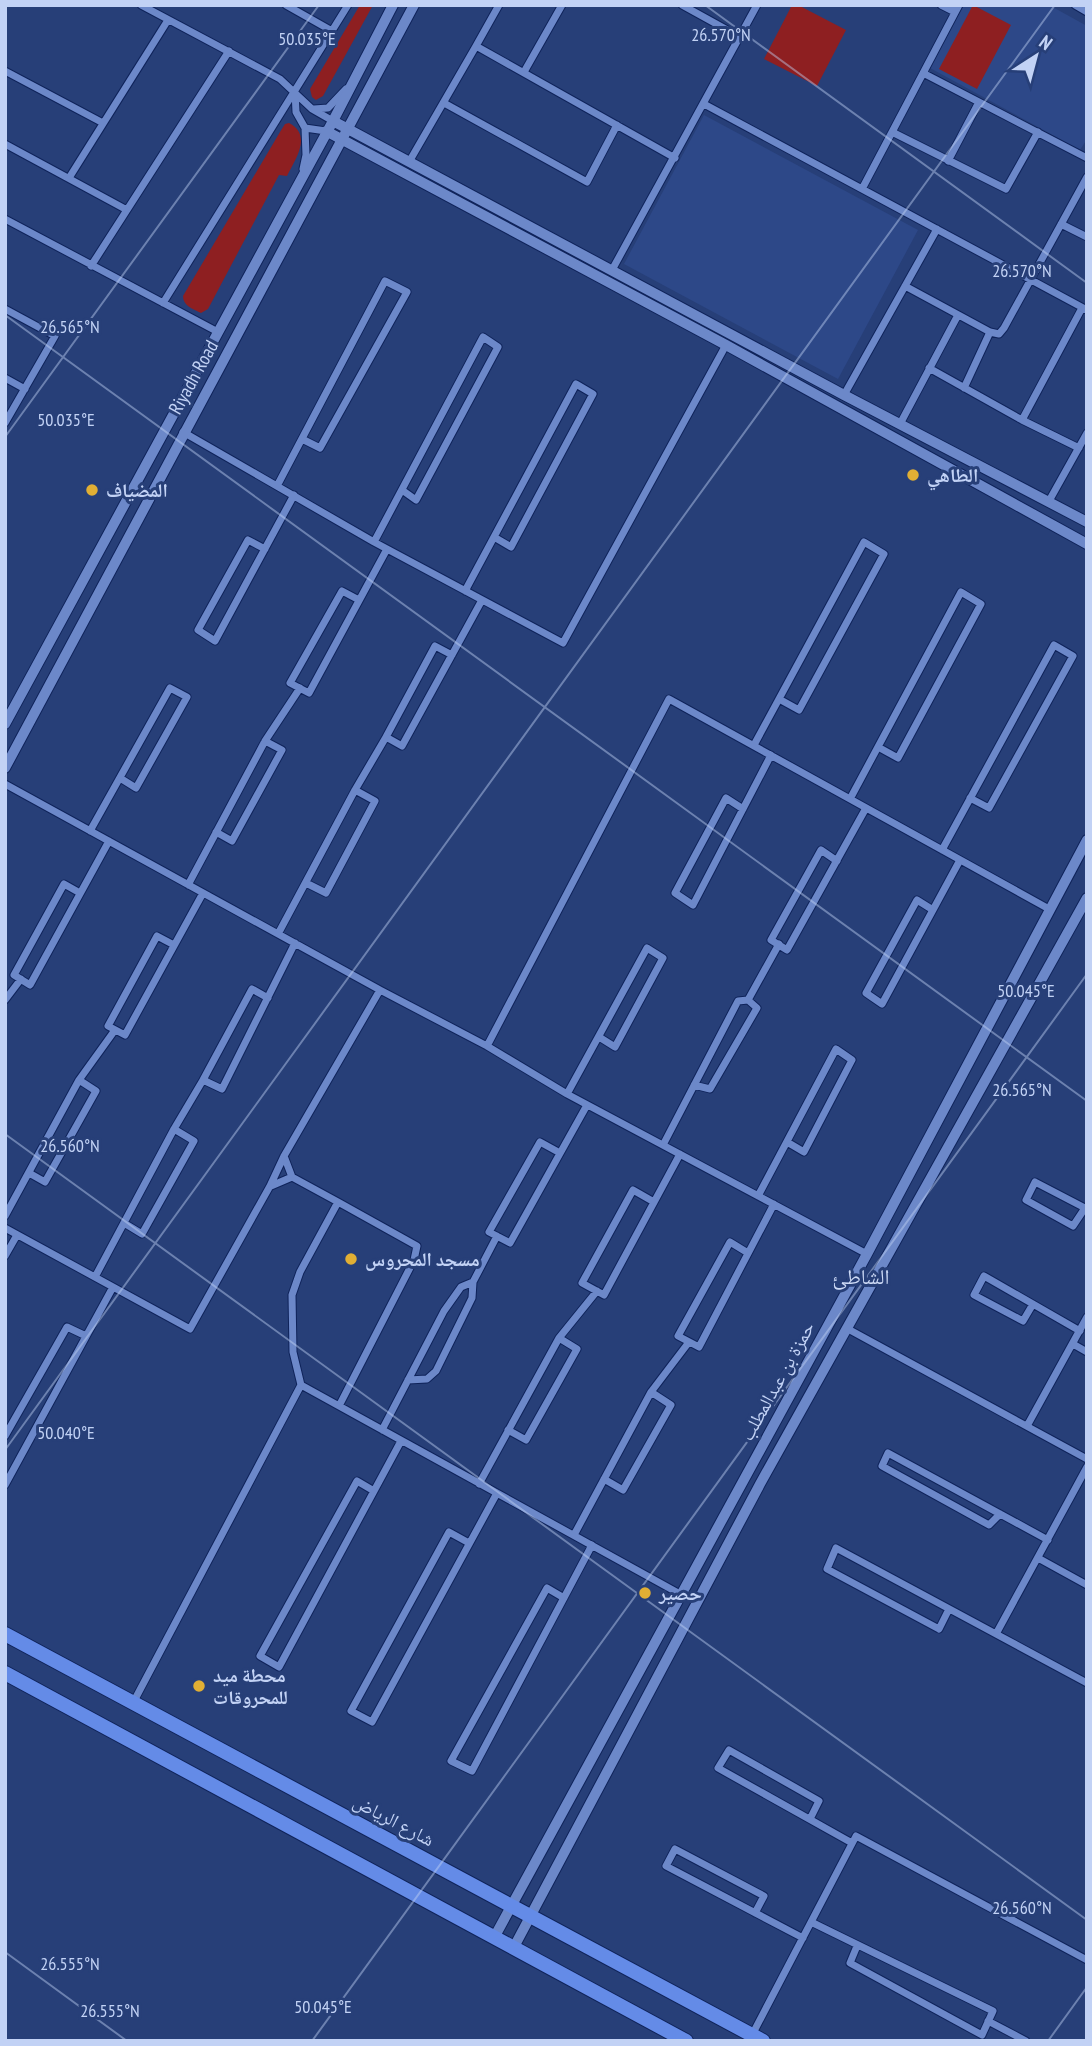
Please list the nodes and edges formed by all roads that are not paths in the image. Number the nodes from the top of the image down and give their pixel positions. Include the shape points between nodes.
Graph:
1 (141, 5) edge
2 (286, 5) edge
3 (348, 5) edge
4 (393, 5) edge
5 (415, 5) edge
6 (499, 5) edge
7 (562, 5) edge
8 (682, 5) edge
9 (757, 5) edge
10 (941, 5) edge
11 (1075, 5) edge
12 (957, 9) edge
13 (1087, 12) edge
14 (168, 20) junction
15 (332, 31) junction
16 (740, 37) junction
17 (476, 46) junction
18 (229, 51) junction
19 (5, 71) edge
20 (524, 72) junction
21 (923, 73) junction
22 (354, 81) junction
23 (298, 96) junction
24 (979, 102) junction
25 (444, 103) junction
26 (704, 104) junction
27 (312, 108) junction
28 (103, 124) junction
29 (617, 125) junction
30 (330, 126) junction
31 (306, 128) junction
32 (892, 132) junction
33 (1038, 132) junction
34 (346, 135) junction
35 (5, 144) edge
36 (675, 158) junction
37 (1087, 159) edge
38 (948, 160) junction
39 (409, 162) junction
40 (1087, 177) edge
41 (69, 178) junction
42 (301, 179) junction
43 (862, 189) junction
44 (127, 210) junction
45 (5, 219) edge
46 (1062, 224) junction
47 (937, 229) junction
48 (1087, 237) edge
49 (91, 265) junction
50 (612, 270) junction
51 (1031, 280) junction
52 (905, 286) junction
53 (163, 303) junction
54 (5, 309) edge
55 (1084, 309) edge
56 (958, 315) junction
57 (218, 332) junction
58 (990, 332) junction
59 (726, 345) junction
60 (929, 368) junction
61 (5, 378) edge
62 (964, 388) junction
63 (25, 389) junction
64 (844, 395) junction
65 (1022, 419) junction
66 (5, 423) edge
67 (900, 425) junction
68 (184, 432) junction
69 (1087, 433) edge
70 (302, 439) junction
71 (1079, 448) junction
72 (277, 486) junction
73 (402, 490) junction
74 (294, 495) junction
75 (1049, 501) junction
76 (1087, 522) edge
77 (494, 537) junction
78 (374, 542) junction
79 (1087, 544) edge
80 (265, 549) junction
81 (387, 549) junction
82 (465, 591) junction
83 (359, 600) junction
84 (482, 600) junction
85 (452, 655) junction
86 (300, 688) junction
87 (779, 699) junction
88 (5, 724) edge
89 (386, 737) junction
90 (265, 741) junction
91 (754, 745) junction
92 (878, 747) junction
93 (771, 755) junction
94 (5, 768) edge
95 (120, 778) junction
96 (5, 785) edge
97 (355, 790) junction
98 (970, 798) junction
99 (850, 799) junction
100 (866, 808) junction
101 (743, 809) junction
102 (90, 831) junction
103 (216, 832) junction
104 (1087, 840) edge
105 (109, 841) junction
106 (942, 850) junction
107 (960, 860) junction
108 (837, 861) junction
109 (306, 883) junction
110 (188, 884) junction
111 (80, 893) junction
112 (203, 893) junction
113 (1087, 898) edge
114 (1049, 909) junction
115 (933, 910) junction
116 (278, 934) junction
117 (295, 943) junction
118 (779, 944) junction
119 (174, 945) junction
120 (21, 979) junction
121 (380, 990) junction
122 (268, 998) junction
123 (5, 1000) edge
124 (748, 1000) junction
125 (115, 1030) junction
126 (599, 1037) junction
127 (487, 1046) junction
128 (79, 1080) junction
129 (203, 1080) junction
130 (694, 1085) junction
131 (568, 1094) junction
132 (587, 1105) junction
133 (174, 1129) junction
134 (787, 1142) junction
135 (663, 1145) junction
136 (559, 1153) junction
137 (680, 1154) junction
138 (284, 1156) junction
139 (29, 1172) junction
140 (292, 1178) junction
141 (270, 1186) junction
142 (758, 1196) junction
143 (338, 1202) junction
144 (654, 1202) junction
145 (774, 1204) junction
146 (1086, 1209) edge
147 (5, 1216) edge
148 (124, 1223) junction
149 (5, 1228) edge
150 (17, 1235) junction
151 (497, 1237) junction
152 (748, 1253) junction
153 (867, 1254) junction
154 (5, 1256) edge
155 (95, 1278) junction
156 (473, 1282) junction
157 (113, 1287) junction
158 (597, 1291) junction
159 (1033, 1304) junction
160 (1087, 1317) edge
161 (848, 1329) junction
162 (1080, 1331) junction
163 (86, 1336) junction
164 (559, 1338) junction
165 (689, 1342) junction
166 (1073, 1344) junction
167 (1087, 1352) edge
168 (408, 1380) junction
169 (301, 1385) junction
170 (651, 1392) junction
171 (340, 1406) junction
172 (1027, 1426) junction
173 (382, 1430) junction
174 (508, 1430) junction
175 (769, 1434) junction
176 (5, 1436) edge
177 (401, 1441) junction
178 (780, 1447) junction
179 (1087, 1459) edge
180 (1087, 1467) edge
181 (748, 1471) junction
182 (604, 1479) junction
183 (479, 1483) junction
184 (760, 1484) junction
185 (5, 1485) edge
186 (374, 1491) junction
187 (497, 1493) junction
188 (1000, 1514) junction
189 (573, 1535) junction
190 (1048, 1540) junction
191 (469, 1544) junction
192 (592, 1545) junction
193 (1038, 1558) junction
194 (1087, 1585) edge
195 (680, 1594) junction
196 (564, 1598) junction
197 (949, 1609) junction
198 (5, 1634) edge
199 (996, 1634) junction
200 (5, 1673) edge
201 (1087, 1683) edge
202 (133, 1703) junction
203 (810, 1819) junction
204 (852, 1843) junction
205 (512, 1905) junction
206 (755, 1913) junction
207 (532, 1915) junction
208 (811, 1922) junction
209 (495, 1936) junction
210 (803, 1938) junction
211 (858, 1946) junction
212 (514, 1947) junction
213 (1087, 1960) edge
214 (989, 2021) junction
215 (758, 2038) edge
216 (686, 2041) edge
217 (1026, 2041) edge

1 - 14 street
2 - 15 street
3 - 15 street
4 - 22 street
5 - 34 street, Riyadh Road
6 - 17 street
7 - 20 street
8 - 16 street
9 - 16 street
10 - 12 street
11 - 13 street
12 - 21 street
14 - 18 street
14 - 28 street
15 - 23 street
16 - 26 street
17 - 20 street
17 - 25 street
18 - 23 street via 280,79
18 - 44 street
19 - 28 street
20 - 29 street
21 - 24 street
21 - 32 street
22 - 27 street via 328,108
22 - 30 street
23 - 27 street
23 - 31 street via 296,112
23 - 53 street
24 - 33 street
24 - 38 street
25 - 29 street via 587,182
25 - 39 street
26 - 36 street
26 - 43 street
27 - 30 street
28 - 41 street
29 - 36 street
30 - 31 street
30 - 34 street
30 - 42 street
31 - 42 street
32 - 38 street
32 - 43 street
33 - 37 street
33 - 38 street via 1006,190
34 - 39 street
34 - 59 street
34 - 68 street, Riyadh Road
35 - 41 street
36 - 50 street
39 - 50 street
40 - 46 street
41 - 44 street
42 - 57 street
43 - 47 street
44 - 49 street
45 - 49 street
46 - 48 street
46 - 51 street
47 - 51 street
47 - 52 street
49 - 53 street
50 - 64 street
51 - 55 street
51 - 58 street via 1002,332
52 - 56 street
52 - 64 street
53 - 57 street
54 - 63 street via 55,336
55 - 65 street
56 - 58 street
56 - 60 street
57 - 88 street
58 - 62 street
59 - 79 street
59 - 84 street via 563,643
60 - 62 street
60 - 67 street
61 - 63 street
62 - 65 street
63 - 66 street
64 - 67 street
65 - 71 street
67 - 75 street
68 - 72 street
68 - 94 street, Riyadh Road
69 - 71 street
70 - 70 street via 386,281 407,292 320,449
70 - 72 street
71 - 75 street
72 - 74 street
73 - 73 street via 427,443 483,337 498,347 416,500
73 - 78 street
74 - 78 street
74 - 80 street
75 - 76 street
77 - 77 street via 576,384 593,394 511,547
77 - 82 street
78 - 81 street
80 - 80 street via 215,641 198,630 248,540
81 - 82 street
81 - 83 street
82 - 84 street
83 - 86 street via 309,693
83 - 86 street via 342,591 289,683
84 - 85 street
85 - 89 street via 402,746
85 - 89 street via 435,646
86 - 90 street
87 - 87 street via 864,542 884,554 799,710
87 - 91 street
89 - 97 street
90 - 103 street
90 - 103 street via 282,750 232,841
91 - 93 street
91 - 127 street via 669,699
92 - 92 street via 961,592 981,604 898,758
92 - 99 street
93 - 99 street
93 - 101 street
95 - 95 street via 170,688 187,696 136,788
95 - 102 street
96 - 102 street
97 - 109 street
97 - 109 street via 375,801 326,893
98 - 98 street via 1054,645 1073,656 989,808
98 - 106 street
99 - 100 street
100 - 106 street
100 - 108 street
101 - 101 street via 693,905 675,893 726,798
102 - 105 street
103 - 110 street
104 - 114 street, حمزة بن عبدالمطلب
105 - 110 street
105 - 111 street
106 - 107 street
107 - 114 street
107 - 115 street
108 - 118 street via 787,950
108 - 118 street via 821,850 771,940
109 - 116 street
110 - 112 street
111 - 120 street via 30,985
111 - 120 street via 64,884 14,975
112 - 116 street
112 - 119 street
113 - 161 street, حمزة بن عبدالمطلب
114 - 153 street, حمزة بن عبدالمطلب
115 - 115 street via 914,945 882,1004 866,993 916,900
116 - 117 street
117 - 121 street
117 - 122 street
118 - 124 street
119 - 125 street via 125,1035
119 - 125 street via 158,936 108,1026
120 - 123 street
121 - 127 street
121 - 138 street
122 - 129 street via 252,989
122 - 129 street via 222,1089
124 - 130 street via 738,1001
124 - 130 street via 757,1008 710,1089
125 - 128 street
126 - 126 street via 647,948 663,958 615,1046
126 - 131 street
127 - 131 street
128 - 139 street
128 - 139 street via 96,1091 45,1182
129 - 133 street
130 - 135 street
131 - 132 street
132 - 135 street
132 - 136 street
133 - 148 street
133 - 148 street via 194,1141 142,1234
134 - 134 street via 836,1049 852,1060 804,1152
134 - 142 street
135 - 137 street
136 - 151 street via 510,1243
136 - 151 street via 540,1142 489,1232
137 - 142 street
137 - 144 street
138 - 140 street
138 - 141 street
139 - 147 street
140 - 141 street
140 - 143 street
141 - 157 street via 190,1329
142 - 145 street
143 - 169 street via 292,1296 293,1352
143 - 171 street via 417,1246
144 - 158 street via 604,1295
144 - 158 street via 633,1190 582,1283
145 - 152 street
145 - 153 street
146 - 146 street via 1035,1182 1026,1200 1073,1226
148 - 155 street
149 - 150 street
150 - 154 street
150 - 155 street
151 - 156 street
152 - 165 street via 699,1347
152 - 165 street via 730,1242 678,1336
153 - 175 street, حمزة بن عبدالمطلب
155 - 157 street
156 - 168 street via 461,1287 444,1311
156 - 168 street via 472,1298 436,1371 427,1379
157 - 163 street
158 - 164 street
159 - 159 street via 984,1276 974,1294 1023,1321
159 - 162 street
160 - 162 street
161 - 172 street
161 - 178 street, حمزة بن عبدالمطلب
162 - 166 street
163 - 176 street via 67,1327
163 - 185 street
164 - 174 street
164 - 174 street via 577,1349 526,1440
165 - 170 street
166 - 167 street
166 - 172 street
168 - 173 street
169 - 171 street
169 - 202 street
170 - 182 street
170 - 182 street via 671,1405 623,1490
171 - 173 street
172 - 179 street
173 - 177 street
174 - 183 street
175 - 178 street
175 - 181 street, حمزة بن عبدالمطلب
177 - 183 street
177 - 186 street
178 - 184 street, حمزة بن عبدالمطلب
180 - 190 street
181 - 184 street
181 - 195 street, حمزة بن عبدالمطلب
182 - 189 street
183 - 187 street
184 - 207 street, حمزة بن عبدالمطلب
186 - 186 street via 279,1667 260,1656 357,1481
187 - 189 street
187 - 191 street
188 - 188 street via 888,1453 882,1466 989,1525
188 - 190 street
189 - 192 street
190 - 193 street
191 - 191 street via 372,1722 351,1711 449,1532
192 - 195 street
192 - 196 street
193 - 194 street
193 - 199 street
195 - 205 street, حمزة بن عبدالمطلب
196 - 196 street via 472,1770 451,1761 547,1588
197 - 197 street via 836,1548 827,1569 939,1629
197 - 199 street
198 - 202 main road, شارع الرياض
199 - 201 street
200 - 209 main road
202 - 205 main road, شارع الرياض
203 - 203 street via 718,1768 729,1750 820,1801
203 - 204 street
204 - 208 street
204 - 213 street via 856,1836
205 - 207 main road, شارع الرياض
205 - 209 street, حمزة بن عبدالمطلب
206 - 206 street via 666,1866 675,1849 764,1896
206 - 210 street
207 - 212 street, حمزة بن عبدالمطلب
207 - 215 main road, شارع الرياض
208 - 210 street
208 - 211 street
209 - 212 main road
210 - 215 street
211 - 214 street via 993,2011
211 - 214 street via 850,1963 982,2035
212 - 216 main road
214 - 217 street

